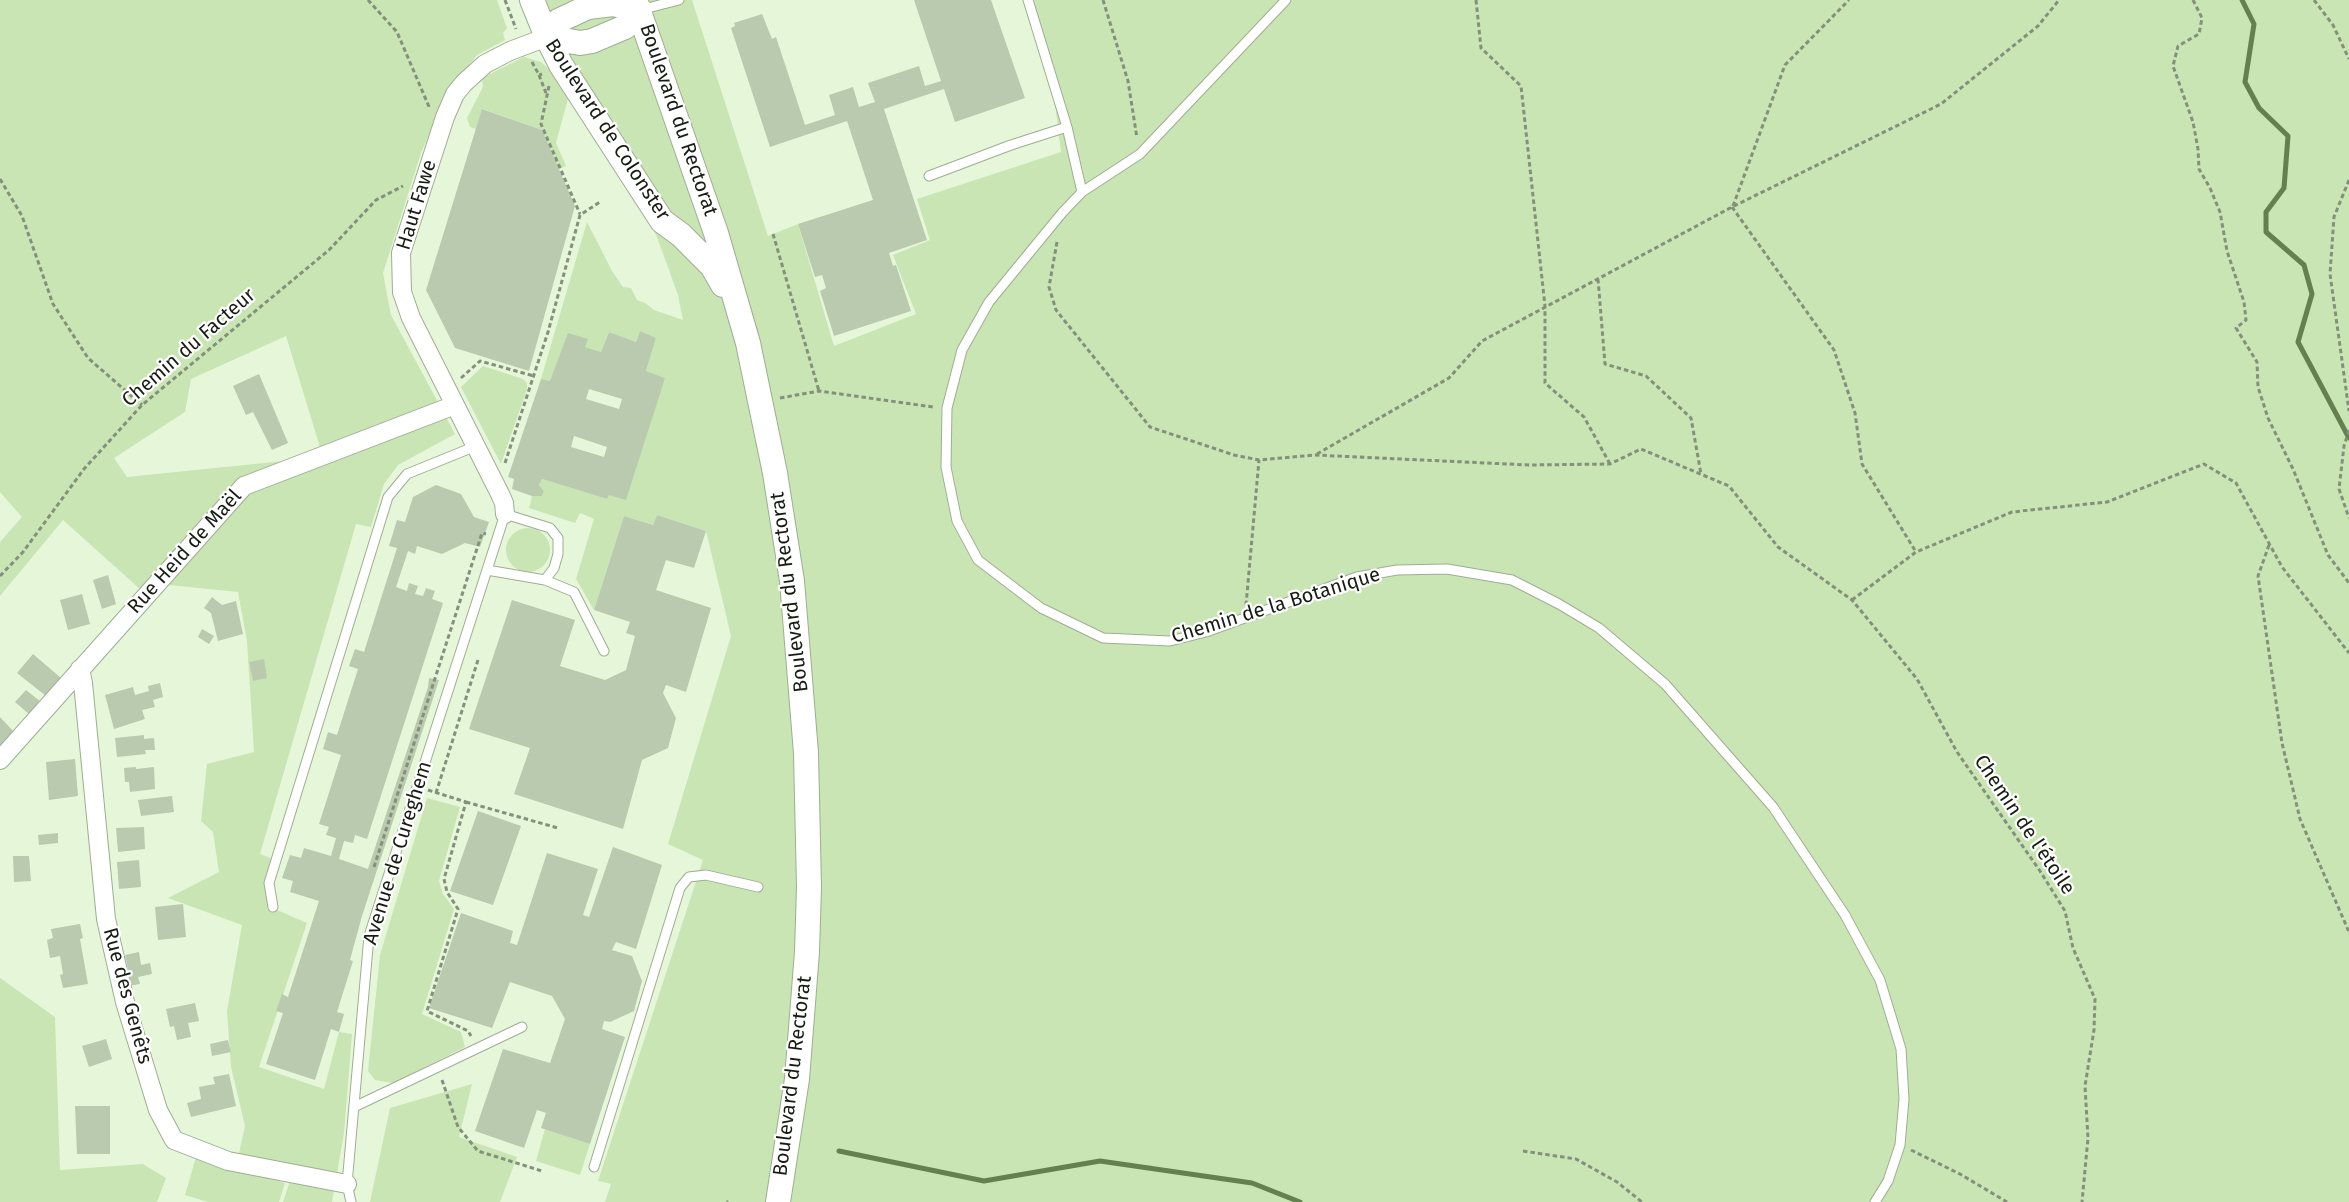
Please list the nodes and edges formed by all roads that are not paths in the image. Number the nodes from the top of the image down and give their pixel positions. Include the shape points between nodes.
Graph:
1 (532, 0) edge
2 (679, 0) edge
3 (1028, 0) edge
4 (1286, 0) edge
5 (638, 5) edge
6 (547, 37) junction
7 (1067, 127) junction
8 (930, 176) dead end
9 (1082, 192) junction
10 (748, 343) junction
11 (451, 398) junction
12 (476, 446) junction
13 (505, 514) junction
14 (487, 570) junction
15 (545, 580) junction
16 (604, 651) dead end
17 (80, 669) junction
18 (0, 760) edge
19 (758, 887) dead end
20 (273, 907) dead end
21 (522, 1026) dead end
22 (354, 1107) junction
23 (594, 1167) dead end
24 (346, 1184) junction
25 (351, 1202) edge
26 (778, 1202) edge
27 (1875, 1202) edge

1 - 6 main road, Boulevard de Colonster
2 - 5 lane
3 - 7 lane
4 - 9 lane, Chemin de la Botanique via 1140,154
5 - 6 main road via 588,7 566,15
5 - 6 main road via 625,27 592,41 580,43
5 - 10 main road, Boulevard du Rectorat via 716,233
6 - 10 main road, Boulevard de Colonster via 662,221 681,235 719,276
6 - 11 street, Haut Fawe via 485,64 464,83 444,117 401,253 404,298
7 - 8 lane
7 - 9 lane
9 - 27 lane, Chemin de la Botanique via 989,302 963,350 947,408 946,466 957,521 978,560 1041,608 1102,638 1170,642 1357,577 1397,570 1447,569 1512,580 1599,628 1665,684 1773,807 1845,915 1880,980 1901,1049 1904,1099 1900,1145 1888,1181
10 - 26 main road, Boulevard du Rectorat via 792,581 809,812 802,1023
11 - 12 street, Haut Fawe
11 - 17 street, Rue Heid de Maël via 244,486
12 - 13 street, Haut Fawe via 504,503
12 - 20 lane via 407,474 388,497 269,883
13 - 14 lane, Avenue de Cureghem
13 - 15 lane via 550,528 558,537 554,568
14 - 15 lane
14 - 22 lane, Avenue de Cureghem via 369,936
15 - 16 lane via 573,592
17 - 18 street, Rue Heid de Maël
17 - 24 street, Rue des Genêts via 106,918 158,1110 174,1140 228,1161
19 - 23 lane via 706,875 689,878 680,888
21 - 22 lane
22 - 24 lane, Avenue de Cureghem
24 - 25 lane, Avenue de Cureghem

